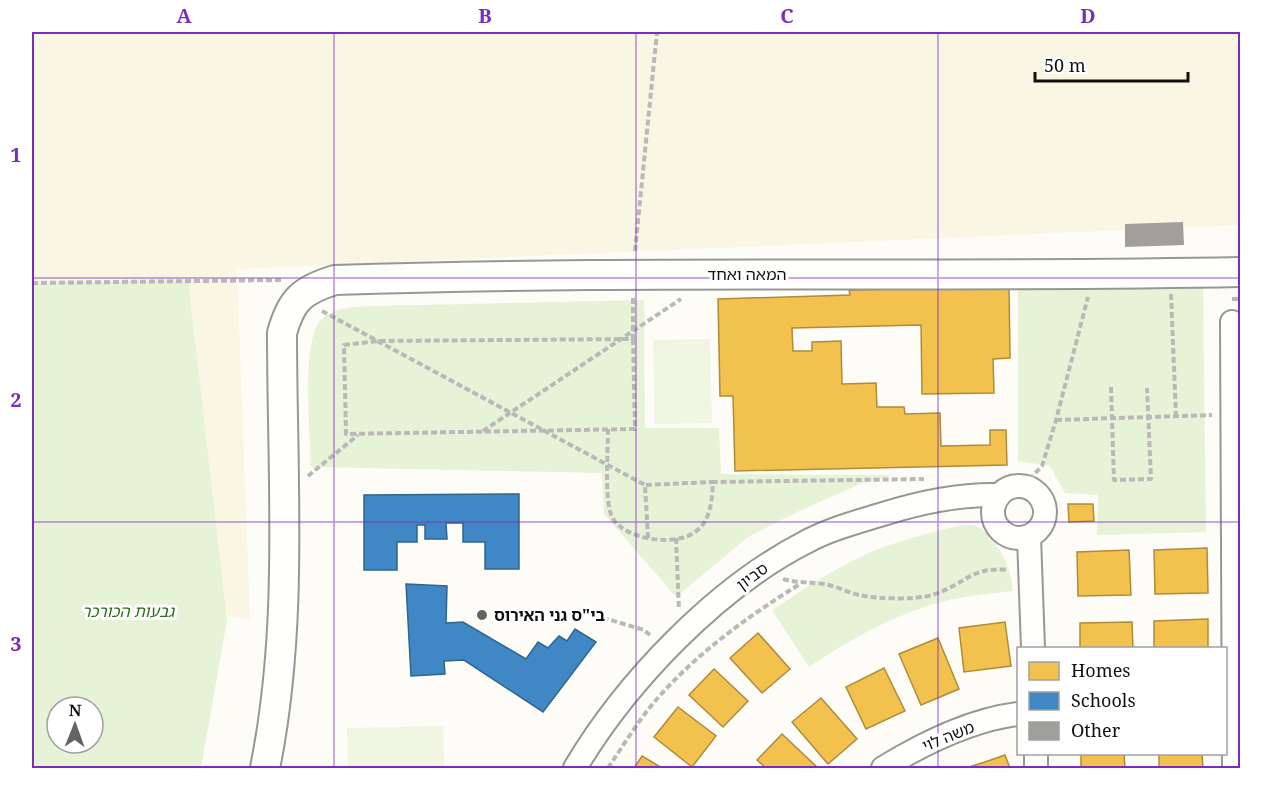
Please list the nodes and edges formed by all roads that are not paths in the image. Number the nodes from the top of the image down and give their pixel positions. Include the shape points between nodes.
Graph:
1 (1240, 272) edge
2 (1232, 322) dead end
3 (1015, 484) junction
4 (1029, 537) junction
5 (1033, 647) edge
6 (1233, 705) edge
7 (1017, 714) edge
8 (265, 768) edge
9 (575, 768) edge
10 (883, 768) edge
11 (1234, 768) edge

1 - 8 street, המאה ואחד via 476,275 335,280 315,286 298,298 282,333 283,615
2 - 6 street
3 - 4 street via 1039,495 1045,508 1042,525
3 - 4 street via 994,504 994,522 1011,537
3 - 9 street, סביון via 913,504 846,525 807,541 759,570 674,643 603,724
4 - 5 street
6 - 11 street
7 - 10 street, משה לוי via 947,734

